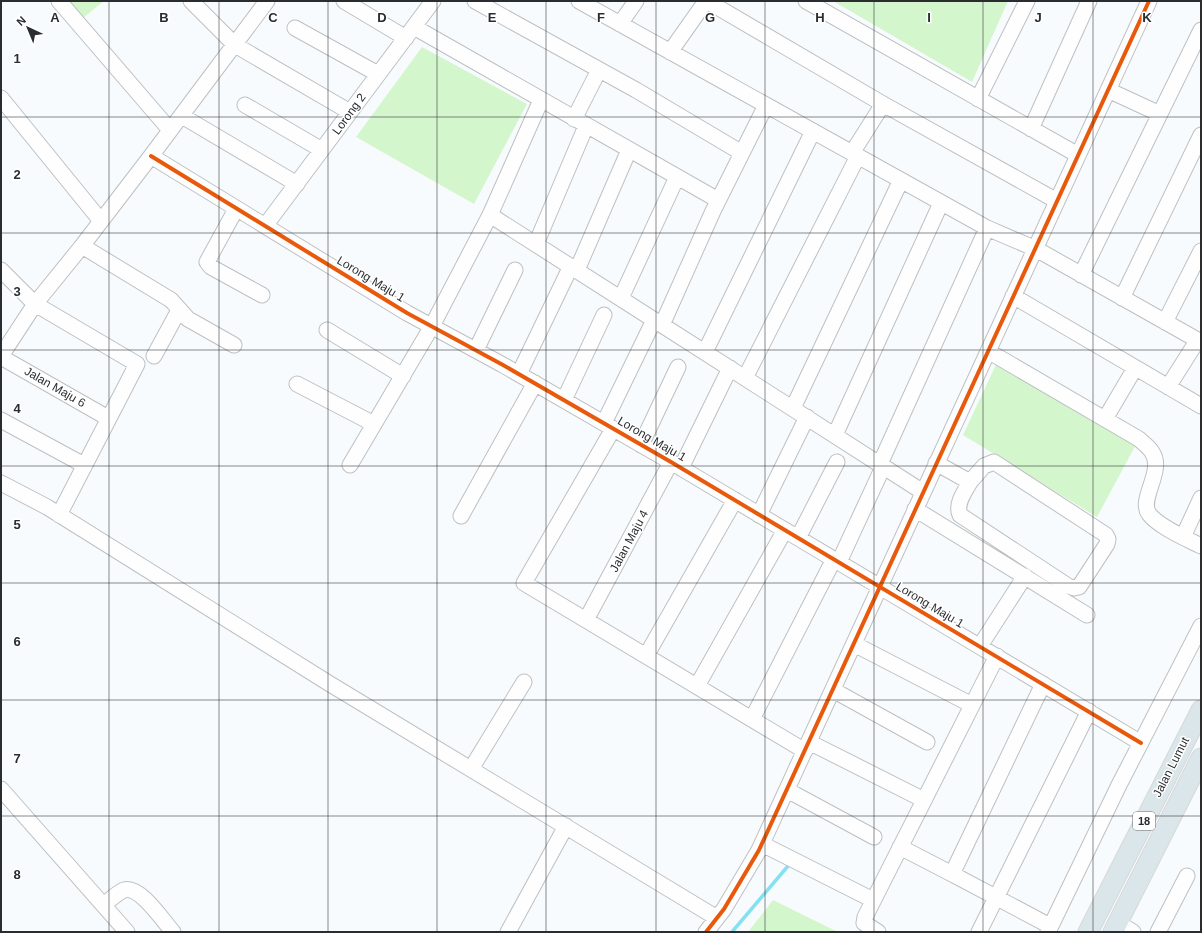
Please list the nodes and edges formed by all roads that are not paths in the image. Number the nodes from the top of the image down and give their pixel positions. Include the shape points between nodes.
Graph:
1 (59, 1) edge
2 (267, 1) edge
3 (344, 1) edge
4 (475, 1) edge
5 (579, 1) edge
6 (636, 1) edge
7 (707, 1) edge
8 (806, 1) edge
9 (1027, 1) edge
10 (1089, 1) edge
11 (1149, 1) edge
12 (197, 3) edge
13 (426, 3) edge
14 (620, 24) junction
15 (295, 28) dead end
16 (1201, 30) edge
17 (410, 32) junction
18 (235, 45) junction
19 (670, 52) junction
20 (599, 70) junction
21 (378, 74) junction
22 (1108, 90) junction
23 (1, 98) edge
24 (978, 99) junction
25 (541, 100) junction
26 (883, 104) junction
27 (245, 105) dead end
28 (766, 105) junction
29 (350, 112) junction
30 (1160, 114) junction
31 (182, 116) junction
32 (580, 122) junction
33 (1031, 129) junction
34 (170, 130) junction
35 (813, 131) junction
36 (1200, 138) edge
37 (322, 150) junction
38 (629, 150) junction
39 (742, 153) junction
40 (855, 154) junction
41 (1078, 155) junction
42 (151, 156) junction
43 (677, 177) junction
44 (901, 180) junction
45 (297, 184) junction
46 (718, 200) junction
47 (1057, 201) junction
48 (941, 203) junction
49 (236, 209) junction
50 (490, 215) junction
51 (101, 221) junction
52 (265, 226) junction
53 (987, 228) junction
54 (536, 244) junction
55 (82, 246) junction
56 (1036, 249) junction
57 (1201, 251) edge
58 (574, 268) junction
59 (1, 270) edge
60 (515, 270) dead end
61 (1081, 276) junction
62 (262, 295) dead end
63 (1013, 296) junction
64 (621, 298) junction
65 (1122, 298) junction
66 (35, 304) junction
67 (179, 310) junction
68 (604, 315) dead end
69 (658, 322) junction
70 (1165, 322) junction
71 (432, 326) junction
72 (327, 330) dead end
73 (1199, 342) edge
74 (234, 345) dead end
75 (476, 350) junction
76 (988, 351) junction
77 (705, 352) junction
78 (1, 356) edge
79 (154, 356) dead end
80 (678, 367) dead end
81 (730, 368) junction
82 (1135, 368) junction
83 (519, 374) junction
84 (402, 376) junction
85 (745, 378) junction
86 (298, 384) dead end
87 (536, 384) junction
88 (1168, 387) junction
89 (564, 400) junction
90 (1201, 406) edge
91 (793, 408) junction
92 (807, 417) junction
93 (108, 418) junction
94 (1, 420) edge
95 (1105, 420) junction
96 (374, 424) junction
97 (608, 426) junction
98 (835, 435) junction
99 (641, 445) junction
100 (837, 462) dead end
101 (936, 463) junction
102 (84, 465) junction
103 (350, 465) dead end
104 (676, 465) junction
105 (882, 465) junction
106 (970, 482) junction
107 (1, 483) edge
108 (922, 492) junction
109 (1201, 498) edge
110 (735, 500) junction
111 (915, 509) junction
112 (53, 511) junction
113 (760, 515) junction
114 (461, 516) dead end
115 (792, 534) junction
116 (1183, 537) junction
117 (1201, 546) edge
118 (836, 561) junction
119 (1024, 576) junction
120 (880, 587) junction
121 (1087, 615) dead end
122 (586, 620) junction
123 (1201, 626) edge
124 (854, 644) junction
125 (980, 646) junction
126 (646, 656) junction
127 (997, 656) junction
128 (524, 682) dead end
129 (1044, 684) junction
130 (697, 686) junction
131 (832, 690) junction
132 (972, 705) junction
133 (1201, 710) edge
134 (1089, 711) junction
135 (752, 719) junction
136 (927, 742) dead end
137 (1141, 742) junction
138 (807, 746) junction
139 (1201, 758) edge
140 (471, 769) junction
141 (1, 789) edge
142 (787, 790) junction
143 (924, 800) junction
144 (566, 826) junction
145 (874, 837) dead end
146 (762, 844) junction
147 (900, 847) junction
148 (954, 875) junction
149 (1187, 876) dead end
150 (996, 898) junction
151 (873, 900) junction
152 (103, 905) junction
153 (717, 918) junction
154 (1049, 929) edge
155 (1121, 929) edge
156 (127, 932) edge
157 (173, 932) edge
158 (508, 932) edge
159 (706, 932) edge
160 (878, 932) edge
161 (979, 932) edge
162 (1088, 932) edge
163 (1158, 932) edge

1 - 34 street
2 - 18 street
3 - 17 street
4 - 20 street
5 - 14 street
6 - 14 street
7 - 19 street
7 - 26 street
8 - 24 street
9 - 24 street
10 - 33 street
11 - 22 street
12 - 18 street
13 - 17 street, Lorong 2
14 - 19 street
15 - 21 street
16 - 30 street
17 - 21 street, Lorong 2
17 - 25 street
18 - 29 street
18 - 31 street
19 - 28 street
20 - 32 street
20 - 39 street
21 - 29 street, Lorong 2
22 - 30 street
22 - 41 street
23 - 51 street
24 - 33 street
25 - 32 street
25 - 50 street
26 - 40 street
26 - 47 street
27 - 37 street
28 - 35 street
28 - 39 street
29 - 37 street, Lorong 2
30 - 61 street
31 - 34 street
31 - 45 street
32 - 38 street
32 - 54 street
33 - 41 street
34 - 42 street
35 - 40 street
35 - 77 street
36 - 65 street
37 - 45 street, Lorong 2
38 - 43 street
38 - 58 street
39 - 46 street
40 - 44 street
40 - 85 street
41 - 47 street
42 - 49 street, Lorong Maju 1
42 - 51 street
43 - 46 street
43 - 64 street
44 - 48 street
44 - 91 street
45 - 52 street, Lorong 2
46 - 69 street
47 - 56 street
48 - 53 street
48 - 98 street
49 - 52 street, Lorong Maju 1
49 - 62 street via 207,262 211,267
50 - 54 street
50 - 71 street
51 - 55 street
52 - 71 street, Lorong Maju 1
53 - 56 street
53 - 105 street
54 - 58 street
55 - 66 street
55 - 67 street via 171,300
56 - 61 street
56 - 63 street
57 - 70 street
58 - 64 street
58 - 83 street
59 - 66 street
60 - 75 street
61 - 65 street
63 - 76 street
63 - 82 street
64 - 69 street
65 - 70 street
66 - 78 street
66 - 93 street via 137,364
67 - 74 street via 188,319
67 - 79 street
68 - 89 street
69 - 77 street
69 - 97 street
70 - 73 street
71 - 75 street, Lorong Maju 1
71 - 84 street
72 - 84 street
73 - 88 street
75 - 83 street, Lorong Maju 1
76 - 95 street
76 - 101 street
77 - 81 street
78 - 93 street, Jalan Maju 6
80 - 99 street
81 - 85 street
81 - 104 street, Jalan Maju 4
82 - 88 street
82 - 95 street
83 - 87 street, Lorong Maju 1
84 - 96 street
85 - 91 street
86 - 96 street
87 - 89 street, Lorong Maju 1
87 - 114 street
88 - 90 street
89 - 97 street, Lorong Maju 1
91 - 92 street
92 - 98 street
92 - 113 street
93 - 102 street
94 - 102 street
95 - 116 street via 1139,439 1152,451 1156,469 1147,503 1149,513
96 - 103 street
97 - 99 street, Lorong Maju 1
97 - 122 street via 524,583
98 - 105 street
99 - 104 street, Lorong Maju 1
100 - 115 street
101 - 106 street
101 - 108 street
102 - 112 street
104 - 110 street, Lorong Maju 1
104 - 122 street, Jalan Maju 4
105 - 108 street
105 - 118 street
106 - 106 street via 959,503 960,515 1068,586 1079,587 1107,544 1106,535 994,462 984,466
107 - 112 street
108 - 111 street
109 - 116 street
110 - 113 street, Lorong Maju 1
110 - 126 street
111 - 119 street
111 - 120 street
112 - 140 street
113 - 115 street, Lorong Maju 1
115 - 118 street, Lorong Maju 1
115 - 130 street
116 - 117 street
118 - 120 street, Lorong Maju 1
118 - 135 street
119 - 121 street
119 - 125 street
120 - 124 street
120 - 125 street, Lorong Maju 1
122 - 126 street
123 - 137 street
124 - 131 street
124 - 132 street
125 - 127 street, Lorong Maju 1
126 - 130 street
127 - 129 street, Lorong Maju 1
127 - 132 street
128 - 140 street
129 - 134 street, Lorong Maju 1
129 - 148 street via 954,870
130 - 135 street
131 - 136 street
131 - 138 street
132 - 143 street
133 - 162 main road, Jalan Lumut / 18
134 - 137 street, Lorong Maju 1
134 - 150 street
135 - 138 street
137 - 154 street
138 - 142 street
138 - 143 street
139 - 155 main road, Jalan Lumut / 18
140 - 144 street
141 - 152 street
142 - 145 street
142 - 146 street
143 - 147 street
144 - 153 street
144 - 158 street
146 - 151 street
146 - 153 street
147 - 148 street
147 - 151 street
148 - 150 street
149 - 163 street
150 - 154 street
150 - 161 street
151 - 160 street via 864,923
152 - 156 street
152 - 157 street via 124,890 134,890
153 - 159 street

